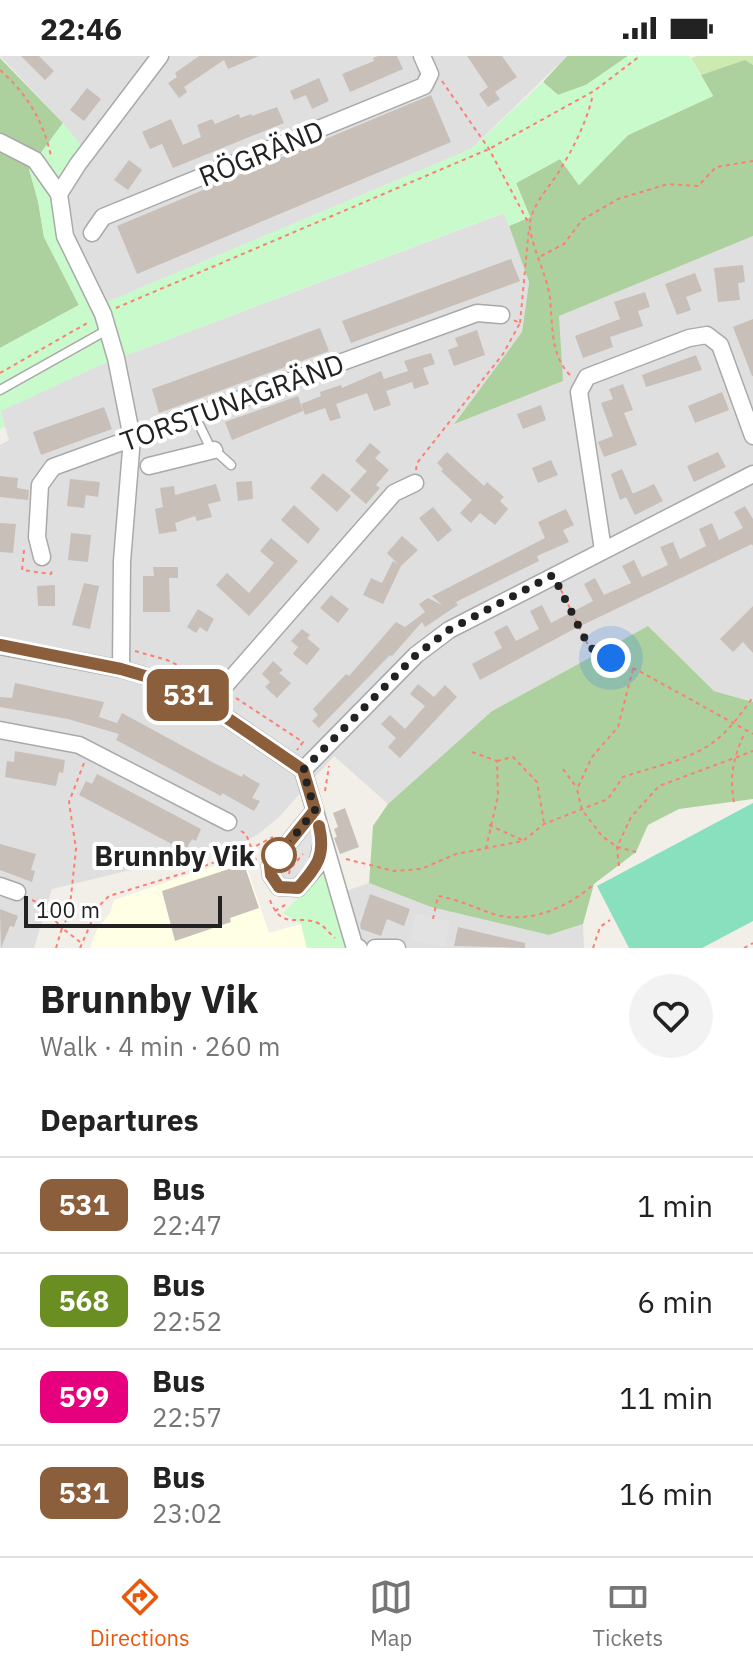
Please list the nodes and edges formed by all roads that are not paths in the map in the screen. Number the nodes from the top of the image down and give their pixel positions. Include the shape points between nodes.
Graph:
1 (160, 56) edge
2 (422, 56) edge
3 (0, 142) edge
4 (59, 194) junction
5 (92, 233) dead end
6 (501, 315) road end
7 (106, 322) junction
8 (0, 390) edge
9 (195, 415) junction
10 (753, 436) edge
11 (132, 438) junction
12 (214, 450) junction
13 (231, 465) dead end
14 (149, 466) dead end
15 (753, 474) edge
16 (415, 483) road end
17 (603, 550) junction
18 (42, 557) dead end
19 (0, 646) edge
20 (121, 669) junction
21 (208, 705) junction
22 (0, 730) edge
23 (303, 770) junction
24 (315, 810) junction
25 (228, 822) road end
26 (323, 842) junction
27 (0, 886) edge
28 (17, 892) road end
29 (359, 948) edge
30 (375, 948) edge
31 (397, 948) edge

1 - 4 street
2 - 5 street, RÖGRÄND via 430,74 424,86 103,217
3 - 4 street via 35,160
4 - 7 street via 65,236
6 - 9 street, TORSTUNAGRÄND via 477,313
7 - 8 lane
7 - 11 street
9 - 11 street, TORSTUNAGRÄND
9 - 12 lane
10 - 17 street via 720,345 707,335 587,377 579,392
11 - 18 street, TORSTUNAGRÄND via 53,467 40,485 37,537
11 - 20 street via 122,561
12 - 13 lane
12 - 14 street
15 - 17 street
16 - 21 street via 394,493
17 - 23 street via 449,630 416,655
19 - 20 street
20 - 21 street via 162,681
21 - 23 street
22 - 25 street via 79,745
23 - 24 street
24 - 26 street
24 - 26 street via 270,866 279,887 298,888 317,866
26 - 29 street
27 - 28 street
30 - 31 street

